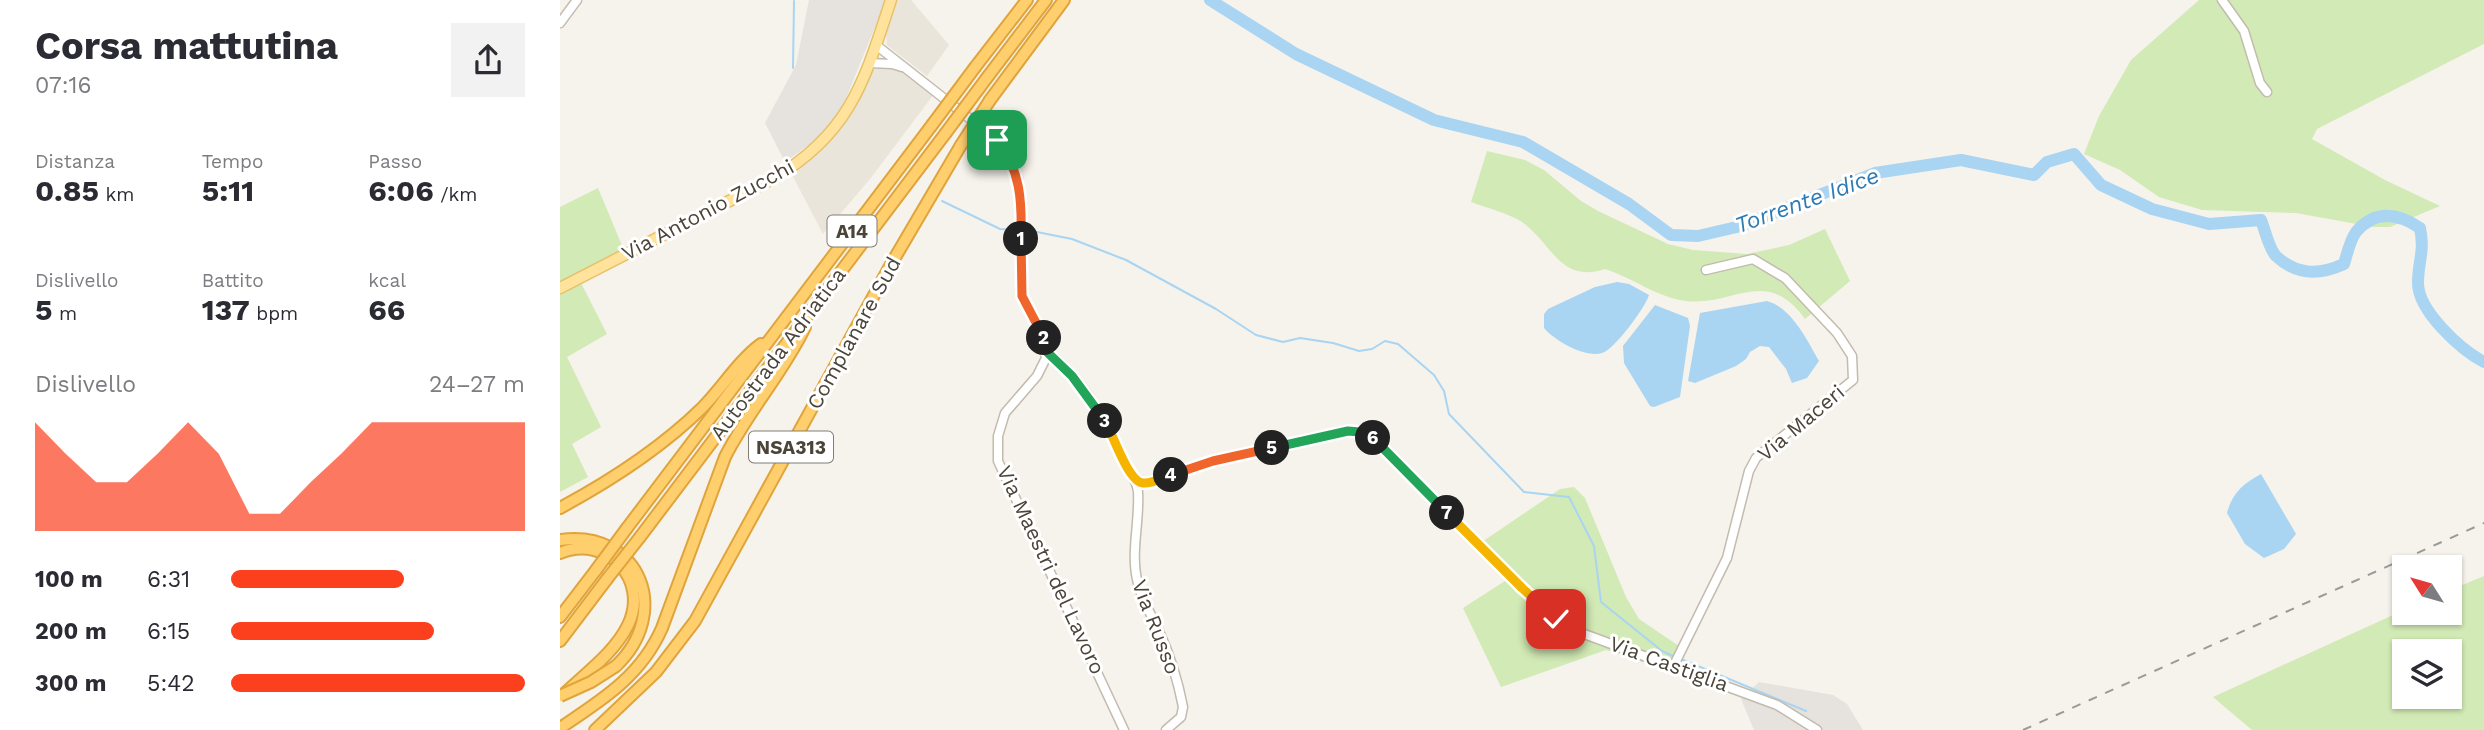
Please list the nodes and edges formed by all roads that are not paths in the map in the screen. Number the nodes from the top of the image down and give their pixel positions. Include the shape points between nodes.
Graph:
1 (577, 0) edge
2 (891, 0) edge
3 (1027, 0) edge
4 (1046, 0) edge
5 (1063, 0) edge
6 (2222, 0) edge
7 (560, 23) edge
8 (876, 45) junction
9 (869, 63) junction
10 (905, 68) junction
11 (2267, 92) dead end
12 (1706, 270) dead end
13 (560, 288) edge
14 (813, 309) junction
15 (772, 337) junction
16 (1046, 351) junction
17 (1044, 365) junction
18 (1067, 370) junction
19 (1137, 481) junction
20 (560, 508) edge
21 (560, 540) edge
22 (560, 553) edge
23 (560, 618) edge
24 (560, 641) edge
25 (1676, 660) junction
26 (560, 697) edge
27 (560, 728) edge
28 (596, 730) edge
29 (1126, 730) edge
30 (1166, 730) edge
31 (1817, 730) edge

1 - 7 street
2 - 8 main road, Via Antonio Zucchi
3 - 15 highway, Autostrada Adriatica / A14, bridge
4 - 14 highway, Autostrada Adriatica / A14, bridge
5 - 28 highway, Complanare Sud / NSA313, bridge via 961,145 695,621 656,672
6 - 11 street via 2244,31
8 - 9 main road, Via Antonio Zucchi
8 - 10 street, Via Russo
9 - 10 street, Via Russo
9 - 13 main road, Via Antonio Zucchi via 842,119 807,157
10 - 16 street, Via Russo via 983,127 1012,161 1021,200 1022,296 1042,332
12 - 25 street, Via Maceri via 1753,259 1785,278 1837,333 1852,356 1853,380 1756,458 1727,558
14 - 24 highway, Autostrada Adriatica / A14, bridge
14 - 27 highway via 794,349 725,457 648,655 617,689
15 - 20 highway via 748,355 670,437
15 - 23 highway, Autostrada Adriatica / A14, bridge
16 - 17 street, Via Russo
16 - 18 street, Via Russo
17 - 18 street
17 - 29 street, Via Maestri del Lavoro via 1005,413 998,436 998,461
18 - 19 street, Via Russo via 1104,419
19 - 25 street, Via Castiglia via 1152,482 1213,461 1360,432 1378,441 1556,619 1576,631
19 - 30 street, Via Russo via 1135,573 1166,647 1183,707 1181,716
21 - 26 highway, bridge via 611,546 631,564 645,602 634,643 616,666
22 - 26 highway via 589,548 613,557 629,576 634,603 622,636
25 - 31 street, Via Castiglia via 1777,705

